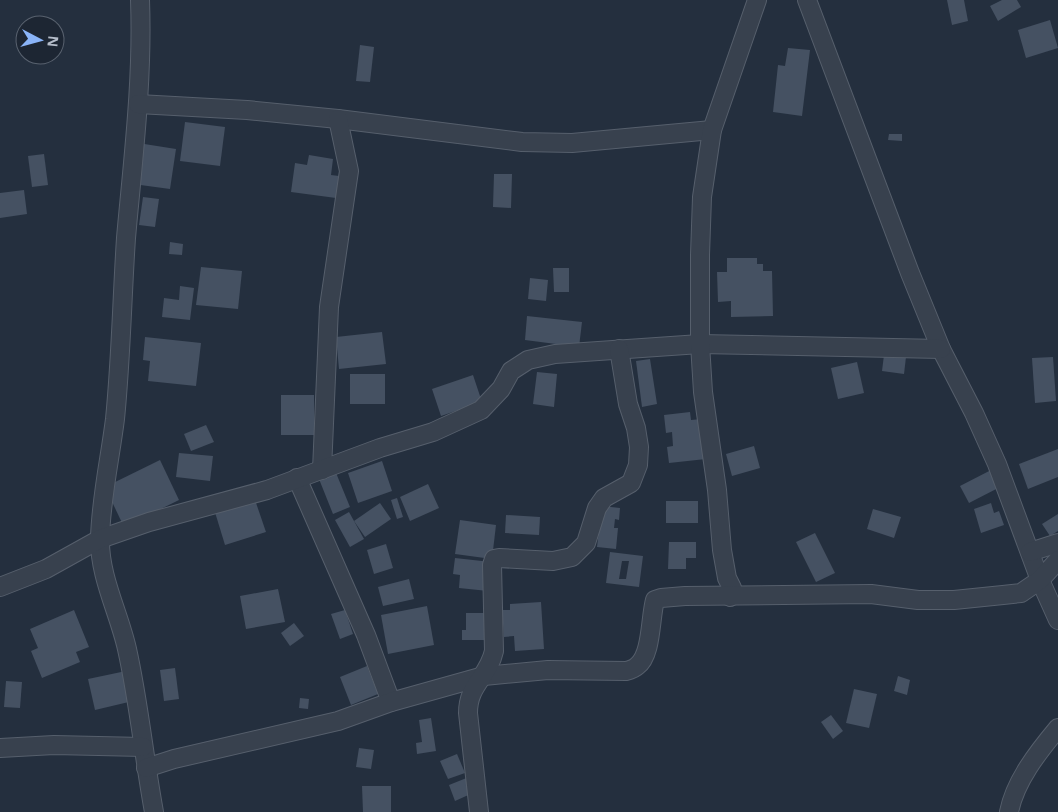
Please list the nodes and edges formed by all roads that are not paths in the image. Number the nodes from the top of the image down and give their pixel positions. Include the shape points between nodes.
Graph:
1 (140, 0) edge
2 (758, 0) edge
3 (807, 0) edge
4 (138, 104) junction
5 (338, 119) junction
6 (712, 130) junction
7 (700, 344) junction
8 (941, 349) junction
9 (619, 350) junction
10 (322, 470) junction
11 (297, 478) junction
12 (100, 539) junction
13 (1058, 543) edge
14 (1030, 552) junction
15 (1058, 560) edge
16 (1040, 580) junction
17 (0, 587) edge
18 (730, 597) junction
19 (1058, 620) edge
20 (484, 676) junction
21 (391, 702) junction
22 (1058, 728) edge
23 (142, 747) junction
24 (0, 748) edge
25 (146, 768) junction
26 (154, 812) edge
27 (479, 812) edge
28 (1009, 812) edge

1 - 4 street
2 - 6 street
3 - 8 street
4 - 5 street
4 - 12 street via 117,391
5 - 6 street via 552,143
5 - 10 street via 349,171 329,307
6 - 7 street via 702,197
7 - 8 street
7 - 9 street
7 - 18 street via 707,430 722,550 732,588
8 - 14 street via 997,464
9 - 10 street via 555,354 528,360 511,370 501,389 481,410 433,432
9 - 20 street via 639,447 638,465 631,484 604,498 597,508 586,544 572,557 553,561 494,559 494,651
10 - 11 street
11 - 12 street via 267,490 149,522
11 - 21 street via 362,626
12 - 17 street via 46,569
12 - 23 street via 103,570 127,647
13 - 14 street
14 - 16 street
15 - 16 street
16 - 18 street via 1021,593 954,600 918,600 871,594
16 - 19 street
18 - 20 street via 671,596 655,600 644,658 637,667 626,671 548,670
20 - 21 street
20 - 27 street via 468,702
21 - 25 street via 338,721
22 - 28 street via 1018,784
23 - 24 street via 63,745
23 - 25 street
25 - 26 street

